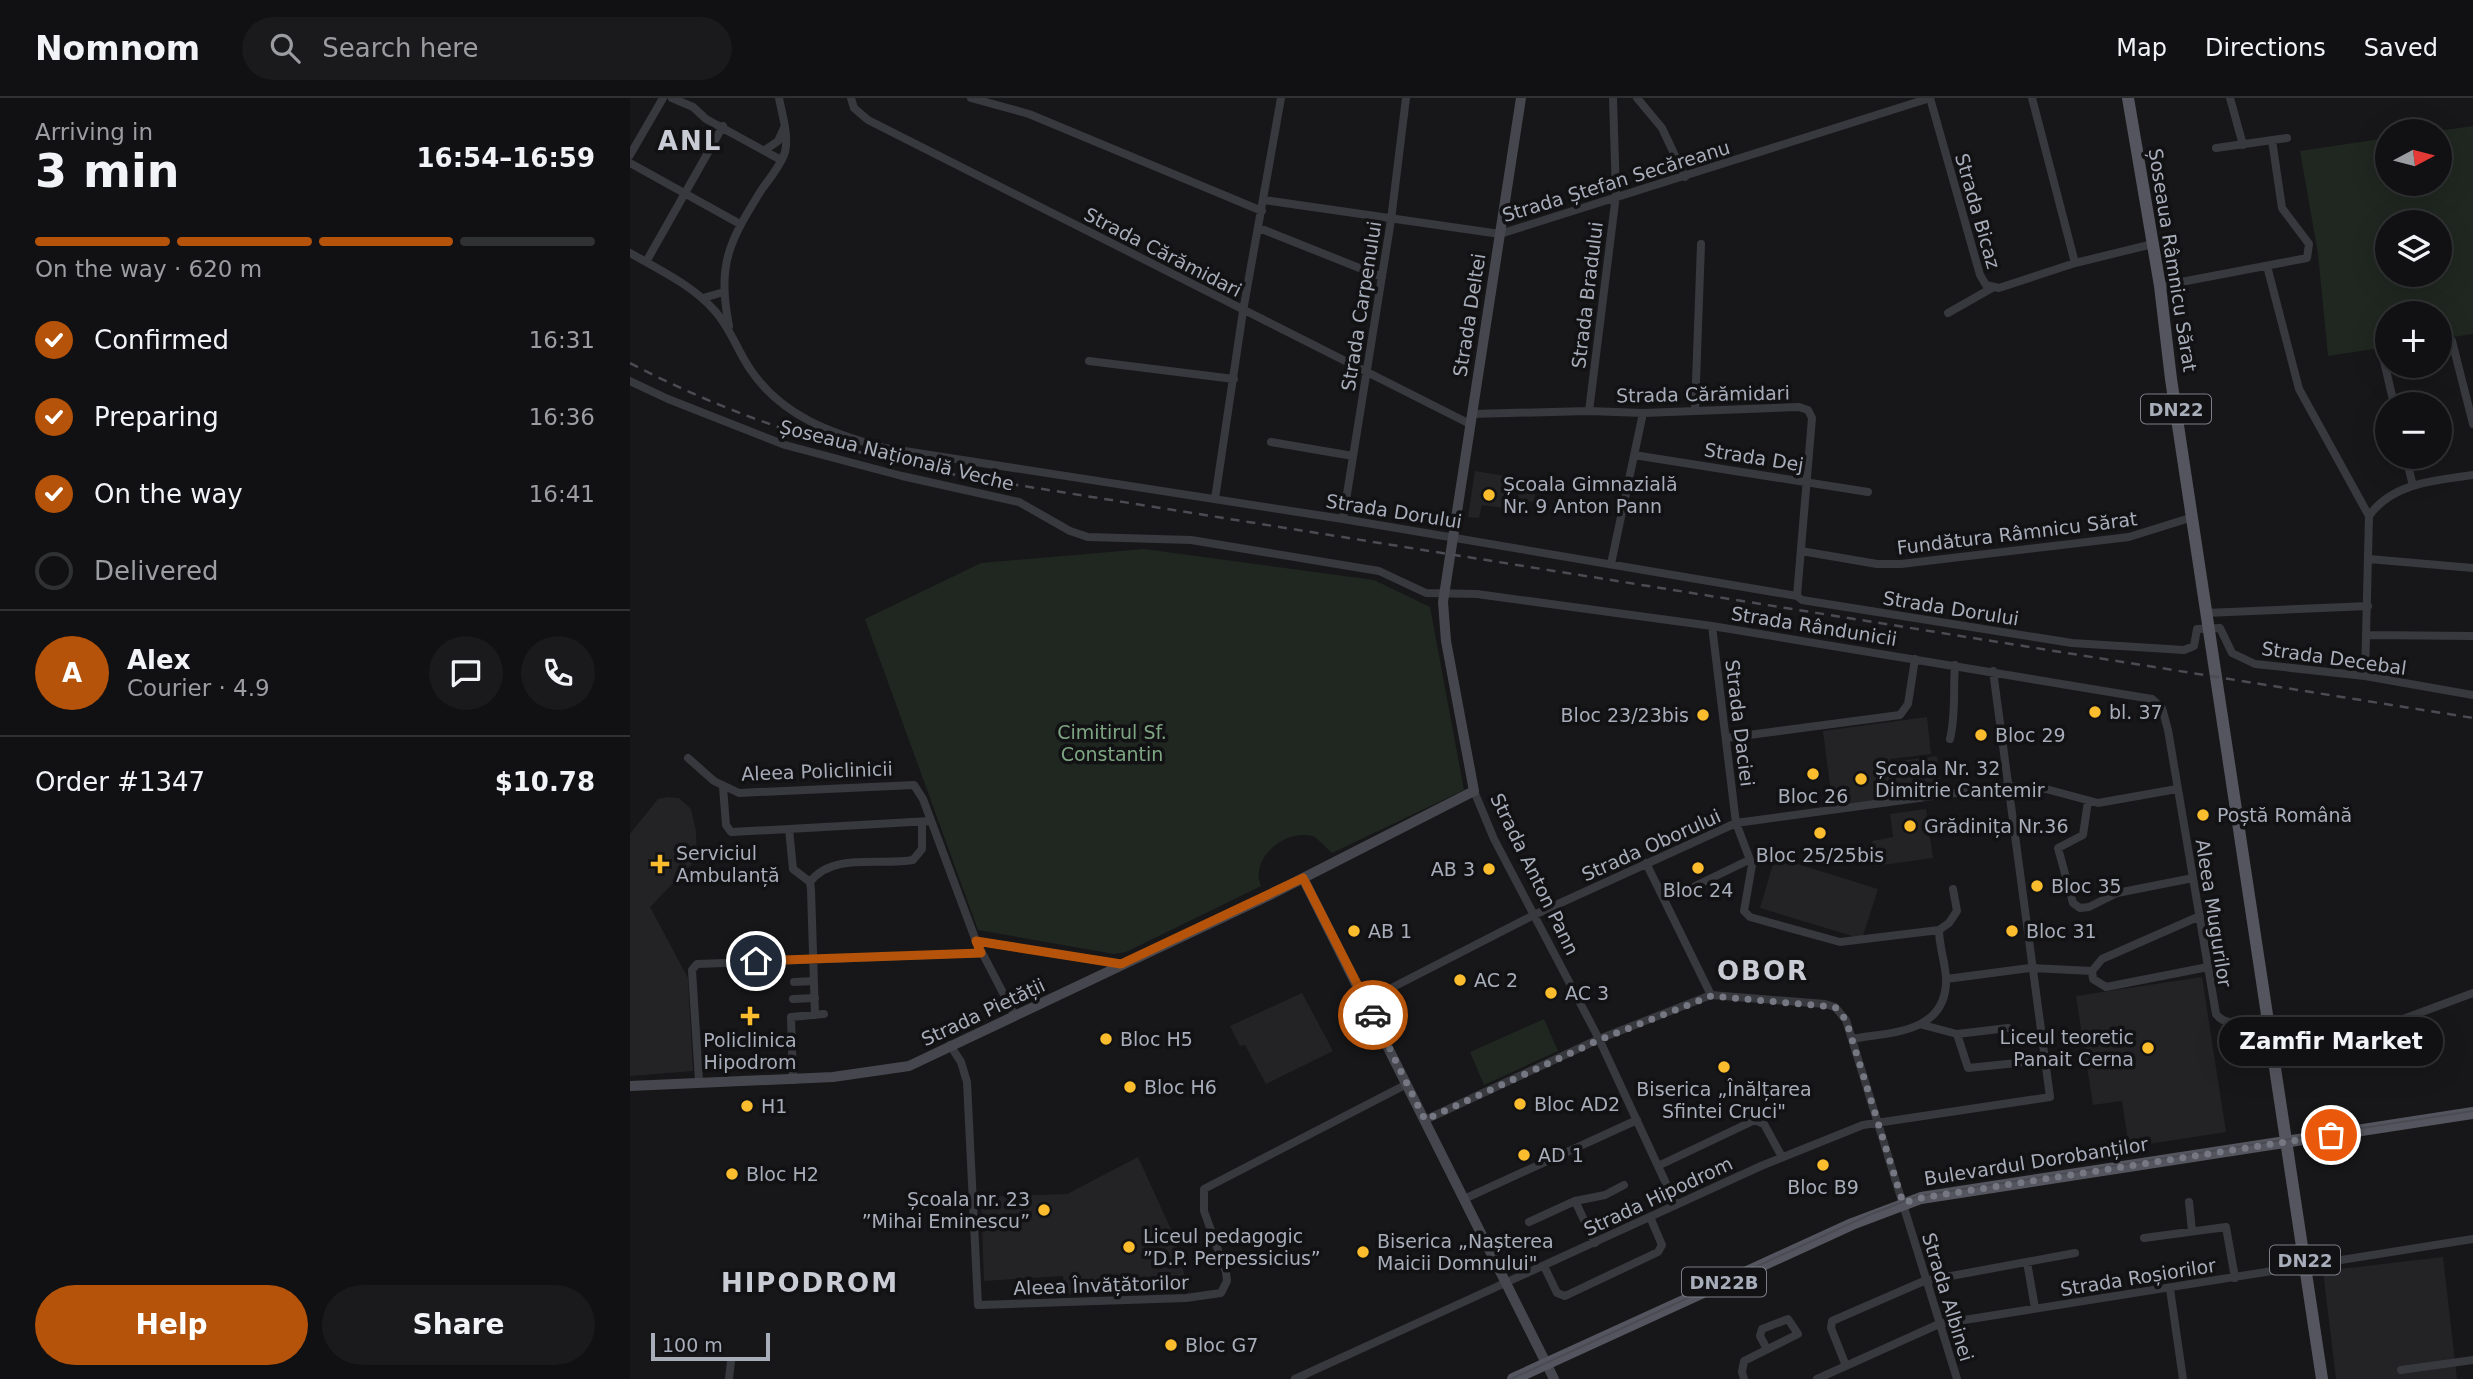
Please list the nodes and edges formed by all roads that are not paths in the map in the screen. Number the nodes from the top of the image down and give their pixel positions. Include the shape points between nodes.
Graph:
1 (663, 98) edge
2 (672, 98) edge
3 (779, 98) edge
4 (851, 98) edge
5 (971, 98) edge
6 (1281, 98) edge
7 (1406, 98) edge
8 (1521, 98) edge
9 (1613, 98) edge
10 (1637, 98) edge
11 (1930, 98) edge
12 (2032, 98) edge
13 (2128, 98) edge
14 (2230, 98) edge
15 (693, 102) edge
16 (723, 126) junction
17 (784, 128) junction
18 (2287, 138) dead end
19 (2272, 140) junction
20 (2244, 145) junction
21 (2216, 148) dead end
22 (765, 150) junction
23 (630, 155) edge
24 (781, 160) junction
25 (630, 163) edge
26 (1685, 177) junction
27 (686, 194) junction
28 (1616, 195) junction
29 (1264, 200) junction
30 (1262, 211) junction
31 (1391, 220) junction
32 (740, 224) junction
33 (1259, 228) junction
34 (1500, 234) junction
35 (1701, 244) dead end
36 (2153, 244) junction
37 (630, 253) edge
38 (646, 262) junction
39 (2075, 263) junction
40 (2267, 266) junction
41 (1382, 276) junction
42 (2160, 286) junction
43 (1992, 288) junction
44 (724, 292) junction
45 (703, 299) junction
46 (1243, 311) junction
47 (1948, 313) dead end
48 (730, 331) junction
49 (2452, 341) dead end
50 (1088, 360) dead end
51 (1367, 375) junction
52 (1234, 379) junction
53 (630, 381) edge
54 (1695, 410) junction
55 (1589, 411) junction
56 (1643, 414) junction
57 (1471, 419) junction
58 (2473, 424) edge
59 (1270, 442) dead end
60 (1634, 455) junction
61 (1353, 456) junction
62 (2409, 469) edge
63 (2473, 475) edge
64 (1807, 481) junction
65 (2413, 486) junction
66 (1868, 492) dead end
67 (1215, 499) junction
68 (2369, 516) junction
69 (2193, 517) junction
70 (1343, 519) junction
71 (1453, 537) junction
72 (1801, 551) junction
73 (2369, 559) junction
74 (1611, 564) junction
75 (2473, 568) edge
76 (1444, 591) junction
77 (1797, 596) junction
78 (2368, 606) junction
79 (2206, 613) junction
80 (1712, 626) junction
81 (2208, 627) junction
82 (2367, 635) junction
83 (2473, 636) edge
84 (1915, 659) junction
85 (1955, 665) junction
86 (1993, 671) junction
87 (2365, 676) junction
88 (2473, 695) edge
89 (2166, 719) joint
90 (1726, 738) junction
91 (1950, 739) dead end
92 (688, 758) dead end
93 (2007, 786) junction
94 (723, 787) junction
95 (2178, 789) junction
96 (1474, 791) junction
97 (2088, 802) junction
98 (926, 822) junction
99 (1736, 823) junction
100 (789, 829) junction
101 (1749, 860) junction
102 (1646, 863) junction
103 (1303, 878) junction
104 (2193, 878) junction
105 (810, 882) junction
106 (1695, 886) dead end
107 (1953, 889) dead end
108 (1534, 915) junction
109 (2200, 916) junction
110 (1939, 930) junction
111 (976, 941) junction
112 (981, 953) junction
113 (815, 959) junction
114 (1121, 964) junction
115 (2208, 967) junction
116 (2034, 968) junction
117 (2092, 971) junction
118 (1946, 979) junction
119 (814, 981) junction
120 (794, 982) dead end
121 (2473, 993) edge
122 (1711, 996) junction
123 (815, 998) junction
124 (793, 999) dead end
125 (1366, 1002) junction
126 (1015, 1016) junction
127 (2269, 1017) junction
128 (1923, 1025) junction
129 (2008, 1028) dead end
130 (1957, 1034) junction
131 (1599, 1040) junction
132 (1852, 1040) junction
133 (950, 1045) junction
134 (2275, 1055) junction
135 (2047, 1060) junction
136 (793, 1080) junction
137 (699, 1082) junction
138 (1407, 1084) junction
139 (630, 1086) edge
140 (2473, 1113) edge
141 (1425, 1120) junction
142 (1637, 1120) junction
143 (1877, 1125) junction
144 (2288, 1142) junction
145 (1782, 1157) junction
146 (1658, 1166) junction
147 (1624, 1185) dead end
148 (1464, 1199) junction
149 (1575, 1201) junction
150 (2189, 1202) dead end
151 (1903, 1203) junction
152 (1676, 1205) junction
153 (1650, 1217) junction
154 (1529, 1222) dead end
155 (2192, 1231) junction
156 (2144, 1238) dead end
157 (2473, 1239) edge
158 (1595, 1243) junction
159 (2075, 1253) dead end
160 (2027, 1262) junction
161 (1544, 1266) junction
162 (2306, 1267) junction
163 (2235, 1278) junction
164 (1924, 1281) junction
165 (1506, 1284) junction
166 (2170, 1289) junction
167 (2035, 1308) junction
168 (1939, 1324) junction
169 (1767, 1349) junction
170 (2473, 1360) edge
171 (731, 1361) dead end
172 (1547, 1364) junction
173 (1846, 1366) junction
174 (2401, 1370) dead end
175 (729, 1379) edge
176 (1295, 1379) edge
177 (1513, 1379) edge
178 (1554, 1379) edge
179 (1745, 1379) edge
180 (1817, 1379) edge
181 (1957, 1379) edge
182 (2183, 1379) edge
183 (2322, 1379) edge

1 - 23 street
2 - 15 street
3 - 17 street
4 - 46 street, Strada Cărămidari via 854,108 868,120
5 - 30 street via 1029,114
6 - 29 street
7 - 31 street, Strada Carpenului
8 - 34 street, Strada Deltei
9 - 28 street, Strada Bradului
10 - 26 street via 1662,128
11 - 26 street, Strada Ștefan Secăreanu
11 - 43 street, Strada Bicaz via 1980,275
12 - 39 street
13 - 36 main road, Șoseaua Râmnicu Sărat / DN22
14 - 20 street
15 - 16 street via 706,119
16 - 22 street
16 - 27 street
17 - 22 street via 778,141
17 - 24 street via 786,146
18 - 19 street
19 - 20 street
19 - 40 street via 2280,201 2309,244 2307,258
20 - 21 street
22 - 24 street
24 - 32 street
25 - 27 street
26 - 28 street, Strada Ștefan Secăreanu
27 - 32 street
27 - 38 street
28 - 34 street, Strada Ștefan Secăreanu
28 - 55 street, Strada Bradului
29 - 30 street
29 - 31 street, Strada Ștefan Secăreanu
30 - 33 street
31 - 34 street, Strada Ștefan Secăreanu
31 - 41 street, Strada Carpenului
32 - 44 street via 723,272
33 - 41 street
33 - 46 street
34 - 57 street, Strada Deltei
35 - 54 street
36 - 39 street, Strada Bicaz
36 - 42 main road, Șoseaua Râmnicu Sărat / DN22
37 - 38 street, Strada Dorului
38 - 45 street, Strada Dorului
39 - 43 street, Strada Bicaz
40 - 42 street
40 - 68 street via 2299,389
41 - 51 street, Strada Carpenului
42 - 69 main road, Șoseaua Râmnicu Sărat / DN22
43 - 47 street
44 - 45 street
44 - 48 street
45 - 48 street, Strada Dorului
46 - 51 street, Strada Cărămidari
46 - 52 street
48 - 67 street, Strada Dorului via 750,369 782,405 842,435 920,455
49 - 58 street
50 - 52 street
51 - 57 street, Strada Cărămidari
51 - 61 street, Strada Carpenului
52 - 67 street
53 - 76 street, Șoseaua Națională Veche via 785,445 1019,502 1088,537 1202,542 1379,571 1426,593
54 - 56 street, Strada Cărămidari
54 - 64 street, Strada Cărămidari via 1808,410 1812,418
55 - 56 street, Strada Cărămidari
55 - 57 street, Strada Cărămidari
56 - 60 street
57 - 71 street, Strada Deltei
59 - 61 street
60 - 64 street, Strada Dej
60 - 74 street
61 - 70 street, Strada Carpenului
62 - 65 street
63 - 65 street
64 - 66 street, Strada Dej
64 - 72 street
65 - 68 street via 2392,494
67 - 70 street, Strada Dorului
68 - 73 street
69 - 72 street, Fundătura Râmnicu Sărat via 2129,537 1901,564
69 - 79 main road, Șoseaua Râmnicu Sărat / DN22
70 - 71 street, Strada Dorului
71 - 74 street, Strada Dorului
71 - 76 street, Strada Anton Pann
72 - 77 street
73 - 75 street
73 - 78 street
74 - 77 street, Strada Dorului
76 - 80 street, Strada Rândunicii
76 - 96 street, Strada Anton Pann via 1446,641
77 - 81 street, Strada Dorului via 1814,603 2110,646 2189,650 2197,629
78 - 79 street
78 - 82 street
79 - 81 main road, Șoseaua Râmnicu Sărat / DN22
80 - 84 street, Strada Rândunicii
80 - 90 street, Strada Daciei
81 - 87 street, Strada Decebal via 2220,628 2232,653 2255,664
81 - 127 main road, Șoseaua Râmnicu Sărat / DN22
82 - 83 street
82 - 87 street
84 - 85 street, Strada Rândunicii
84 - 90 street via 1908,704 1900,715
85 - 86 street, Strada Rândunicii
85 - 91 street
86 - 89 street, Strada Rândunicii via 2152,699
86 - 93 street
87 - 88 street, Strada Decebal
89 - 95 street, Aleea Mugurilor
90 - 99 street, Strada Daciei
92 - 94 street, Aleea Policlinicii
93 - 97 street, Strada Oborului via 2046,789
93 - 99 street, Strada Oborului
93 - 116 street
94 - 98 street, Aleea Policlinicii via 752,793 908,784 919,790
94 - 100 street, Aleea Policlinicii via 726,825 731,832
95 - 97 street, Strada Oborului
95 - 104 street, Aleea Mugurilor
96 - 103 street, Strada Pietății
96 - 108 street, Strada Anton Pann
97 - 104 street via 2083,835 2058,848 2073,903 2090,907 2118,893
98 - 100 street, Aleea Policlinicii
98 - 105 street via 922,849 913,860 832,865
98 - 111 street, Aleea Policlinicii
99 - 101 street, Strada Daciei
99 - 102 street, Strada Oborului
100 - 105 street via 793,869
101 - 106 street
101 - 110 street via 1752,865 1742,906 1750,917 1840,942
102 - 108 street, Strada Oborului
102 - 122 street
103 - 114 street, Strada Pietății
103 - 125 street
104 - 109 street, Aleea Mugurilor
105 - 113 street
107 - 110 street via 1956,911
108 - 125 street, Strada Oborului
108 - 131 street, Strada Anton Pann
109 - 115 street, Aleea Mugurilor
109 - 117 street via 2102,959
110 - 118 street
111 - 112 street, Aleea Policlinicii
111 - 114 street
112 - 113 street
112 - 126 street, Aleea Policlinicii
113 - 119 street
113 - 137 street via 695,966
114 - 126 street, Strada Pietății
115 - 117 street via 2106,987 2093,979
115 - 127 street, Aleea Mugurilor via 2219,1019 2233,1024
116 - 117 street
116 - 118 street
116 - 135 street
118 - 128 street via 1937,1010
119 - 120 street
119 - 123 street
121 - 134 street via 2344,1041
122 - 131 street
122 - 132 street, Strada Albinei via 1835,1007 1846,1020
123 - 124 street
123 - 136 street via 820,1014 791,1017
125 - 138 street
126 - 133 street, Strada Pietății
127 - 134 main road, DN22
128 - 130 street
128 - 132 street
129 - 130 street
130 - 135 street via 1968,1068
131 - 141 street
131 - 142 street, Strada Anton Pann
132 - 143 street, Strada Albinei
133 - 136 street, Strada Pietății via 909,1066
133 - 138 street, Aleea Învățătorilor via 967,1082 978,1305 1221,1293 1226,1272 1204,1211 1203,1189
134 - 144 main road, DN22
135 - 143 street, Strada Hipodrom via 2050,1097
136 - 137 street, Strada Pietății
137 - 139 street, Strada Pietății
138 - 141 street
140 - 144 main road, Bulevardul Dorobanților / DN22B
141 - 148 street
142 - 146 street, Strada Anton Pann
142 - 148 street
143 - 145 street, Strada Hipodrom via 1863,1125
143 - 151 street, Strada Albinei
144 - 151 main road, Bulevardul Dorobanților / DN22B
144 - 162 main road, DN22
145 - 146 street via 1764,1124 1755,1120
145 - 152 street, Strada Hipodrom
146 - 152 street, Strada Anton Pann
147 - 149 street via 1605,1195
148 - 165 street
149 - 154 street
149 - 158 street
150 - 155 street
151 - 164 street, Strada Albinei
151 - 172 main road, Bulevardul Dorobanților / DN22B
152 - 153 street, Strada Hipodrom
153 - 158 street, Strada Hipodrom
153 - 161 street via 1662,1245 1658,1252 1565,1296 1557,1293
155 - 156 street
155 - 163 street via 2227,1227
157 - 162 street, Strada Roșiorilor
158 - 161 street, Strada Hipodrom
159 - 160 street
160 - 164 street
160 - 167 street
161 - 165 street, Strada Hipodrom
162 - 163 street, Strada Roșiorilor
162 - 183 main road, DN22
163 - 166 street, Strada Roșiorilor
164 - 168 street, Strada Albinei
164 - 173 street via 1832,1321
165 - 172 street
165 - 176 street, Strada Hipodrom
166 - 167 street, Strada Roșiorilor
166 - 182 street
167 - 168 street, Strada Roșiorilor
168 - 173 street, Strada Roșiorilor
168 - 181 street, Strada Albinei
169 - 169 street via 1760,1336 1762,1329 1788,1319 1798,1334
169 - 179 street via 1744,1361
170 - 174 street
171 - 175 street
172 - 177 main road, Bulevardul Dorobanților / DN22B
172 - 178 street
173 - 180 street, Strada Roșiorilor

